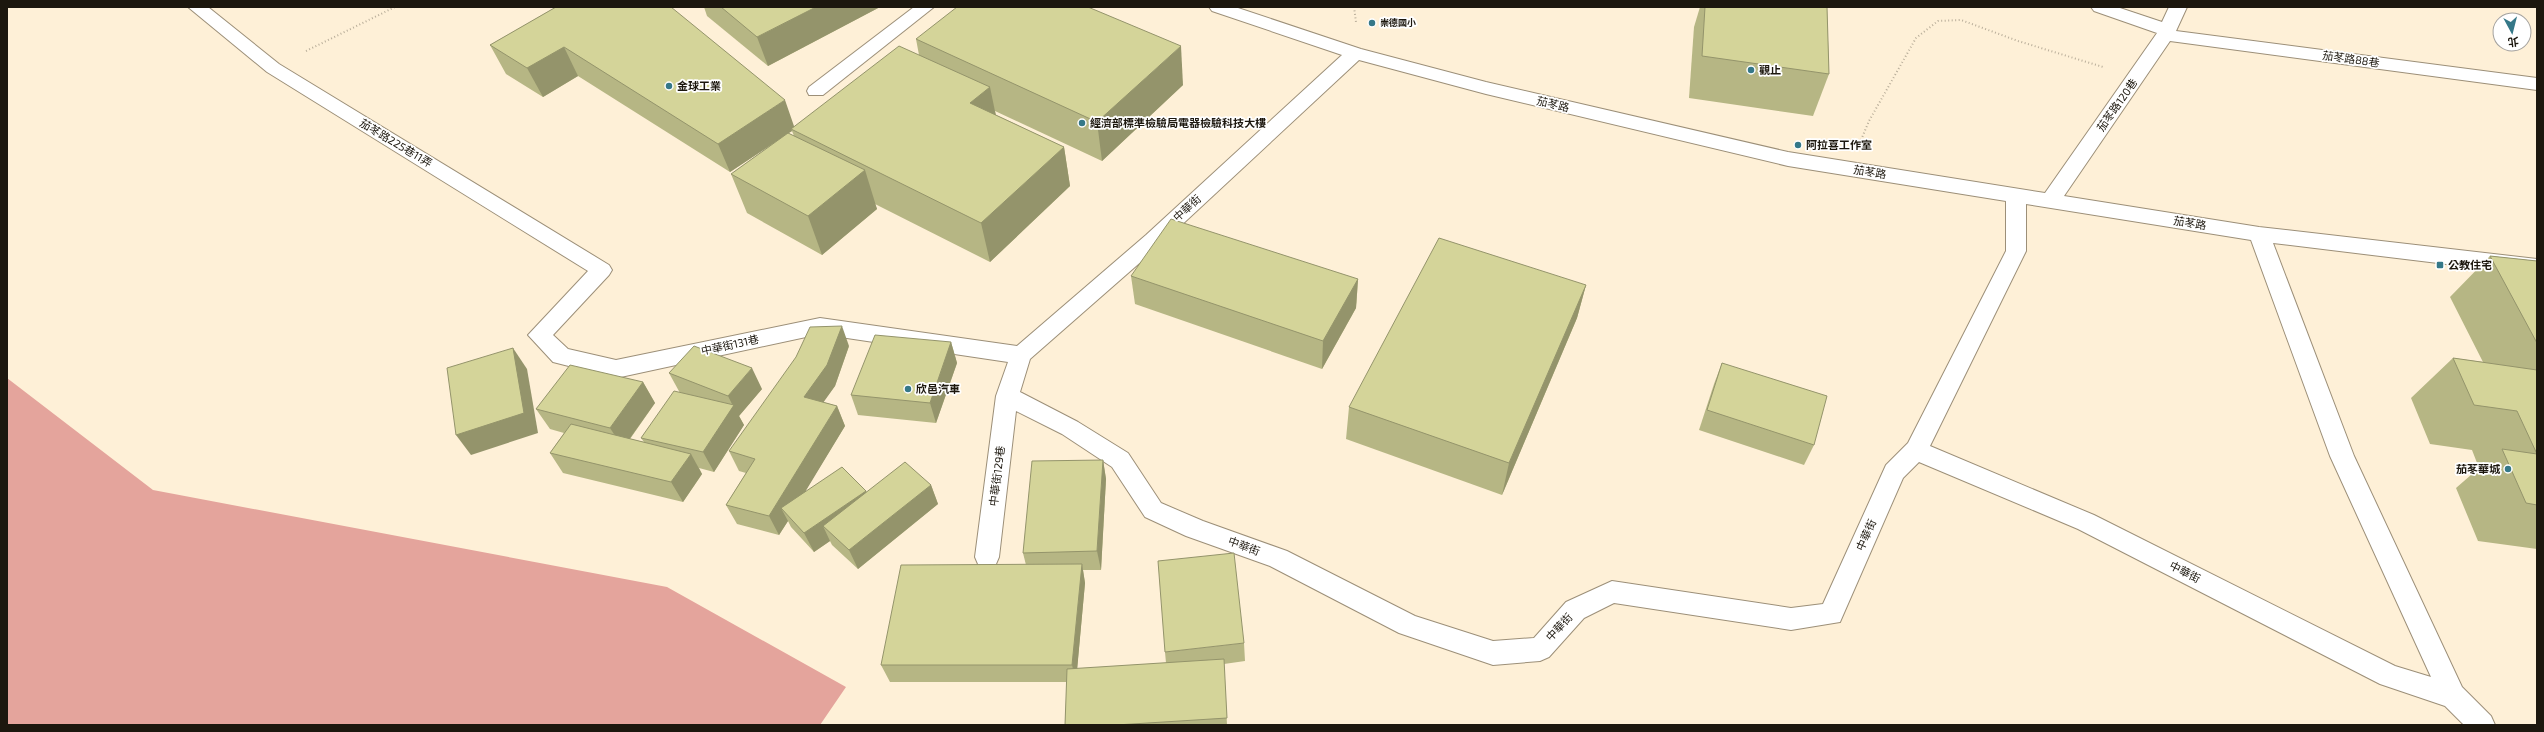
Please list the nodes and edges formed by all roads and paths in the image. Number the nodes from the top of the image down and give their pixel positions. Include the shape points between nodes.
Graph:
1 (197, 7) edge
2 (395, 7) edge
3 (925, 7) edge
4 (1218, 7) edge
5 (2100, 7) edge
6 (2178, 7) edge
7 (2166, 32) junction
8 (1355, 53) junction
9 (273, 68) junction
10 (2136, 77) junction
11 (2537, 84) edge
12 (816, 91) dead end
13 (1851, 169) junction
14 (2016, 195) junction
15 (2051, 200) junction
16 (2259, 234) junction
17 (2537, 267) edge
18 (602, 270) joint
19 (1021, 355) junction
20 (1007, 396) junction
21 (1916, 450) junction
22 (987, 557) dead end
23 (2453, 696) junction
24 (2482, 725) edge

1 - 9 street, 茄苳路225巷11弄
2 - 9 path
3 - 12 street
4 - 8 street, 茄苳路
5 - 7 street, 茄苳路88巷
6 - 7 street, 茄苳路120巷
7 - 10 street, 茄苳路120巷
7 - 11 street, 茄苳路88巷
8 - 13 street, 茄苳路 via 1501,92 1788,159
8 - 19 street, 中華街 via 1153,240
9 - 18 street, 茄苳路225巷11弄
10 - 13 path via 2018,41 1961,20 1938,20 1916,38 1869,121
10 - 15 street, 茄苳路120巷
13 - 14 street, 茄苳路
14 - 15 street, 茄苳路
14 - 21 street via 2016,251
15 - 16 street, 茄苳路
16 - 17 street, 茄苳路
16 - 23 street via 2342,456
18 - 19 street, 中華街131巷 via 539,335 561,356 616,370 820,326
19 - 20 street
20 - 21 street, 中華街 via 1070,428 1120,460 1153,510 1278,558 1408,625 1493,653 1540,649 1575,610 1612,592 1791,619 1831,614 1894,472
20 - 22 street, 中華街129巷
21 - 23 street, 中華街 via 2086,522 2389,676
23 - 24 street, 中華街

